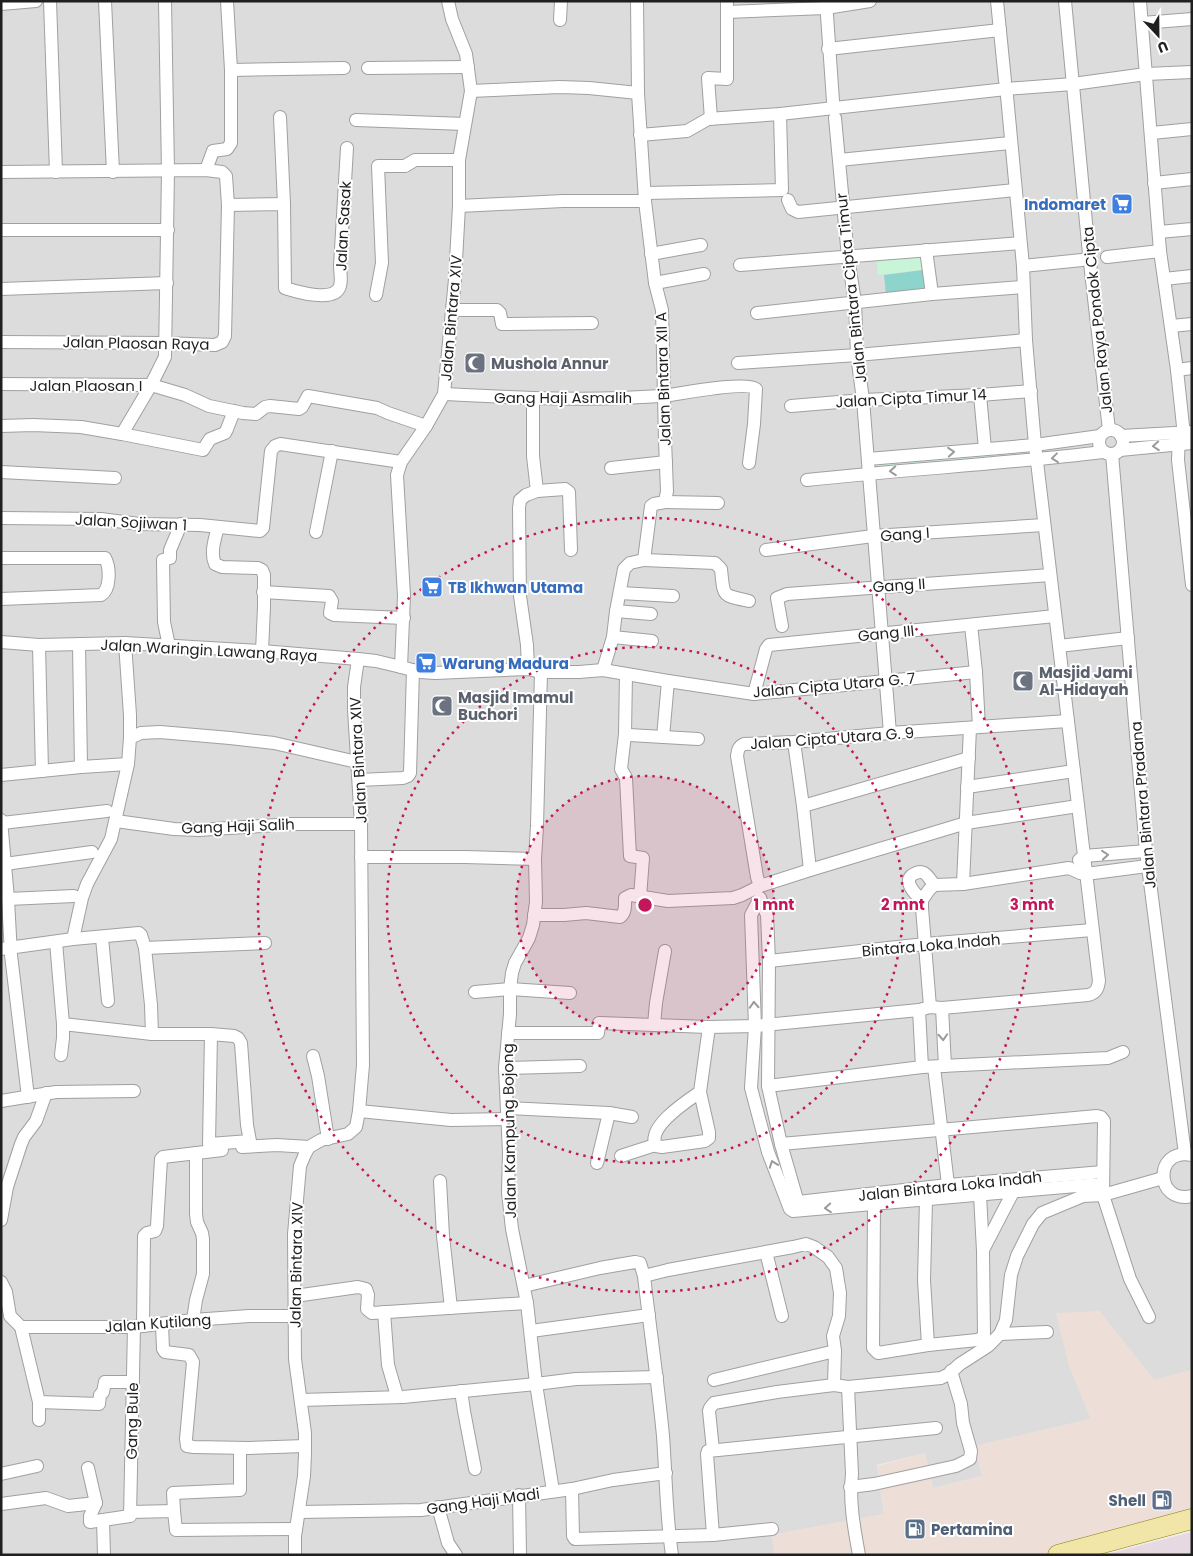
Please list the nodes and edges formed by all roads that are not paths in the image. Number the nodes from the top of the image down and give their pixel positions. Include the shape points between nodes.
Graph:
1 (36, 1) edge
2 (50, 1) edge
3 (105, 1) edge
4 (165, 1) edge
5 (227, 1) edge
6 (448, 1) edge
7 (561, 1) edge
8 (637, 1) edge
9 (870, 1) edge
10 (997, 1) edge
11 (1065, 1) edge
12 (1140, 1) edge
13 (1, 4) edge
14 (826, 5) edge
15 (727, 6) edge
16 (1192, 19) edge
17 (560, 20) dead end
18 (1142, 23) junction
19 (1000, 30) junction
20 (828, 48) junction
21 (468, 67) junction
22 (344, 68) dead end
23 (368, 68) dead end
24 (231, 70) junction
25 (1192, 72) edge
26 (1146, 74) junction
27 (1005, 81) dead end
28 (1073, 84) junction
29 (471, 91) junction
30 (638, 93) junction
31 (1007, 96) dead end
32 (834, 109) junction
33 (780, 114) junction
34 (280, 117) dead end
35 (711, 119) junction
36 (356, 120) dead end
37 (465, 124) junction
38 (1192, 130) edge
39 (1152, 133) junction
40 (640, 135) junction
41 (1010, 143) junction
42 (347, 148) dead end
43 (459, 160) junction
44 (839, 160) junction
45 (206, 170) junction
46 (168, 171) junction
47 (1, 172) edge
48 (56, 172) junction
49 (113, 172) junction
50 (1192, 180) edge
51 (1154, 183) junction
52 (1015, 190) junction
53 (645, 197) junction
54 (788, 200) dead end
55 (284, 204) junction
56 (228, 205) junction
57 (459, 206) junction
58 (843, 208) junction
59 (1192, 229) edge
60 (1, 230) edge
61 (168, 230) junction
62 (1159, 232) junction
63 (1020, 243) junction
64 (701, 245) dead end
65 (926, 250) junction
66 (1160, 250) junction
67 (651, 254) junction
68 (848, 257) junction
69 (1107, 257) dead end
70 (1082, 260) dead end
71 (740, 264) dead end
72 (1023, 266) junction
73 (704, 274) dead end
74 (1192, 276) edge
75 (1164, 279) junction
76 (167, 282) junction
77 (654, 284) junction
78 (1023, 287) junction
79 (1, 289) edge
80 (932, 294) junction
81 (376, 295) dead end
82 (855, 302) junction
83 (453, 310) junction
84 (757, 313) dead end
85 (592, 323) dead end
86 (1192, 324) edge
87 (1171, 326) junction
88 (1026, 340) junction
89 (1, 342) edge
90 (166, 342) junction
91 (858, 355) junction
92 (738, 363) dead end
93 (1192, 368) edge
94 (1177, 370) junction
95 (1, 384) edge
96 (151, 385) junction
97 (1031, 391) junction
98 (444, 394) junction
99 (980, 395) junction
100 (664, 396) junction
101 (533, 399) junction
102 (862, 400) junction
103 (791, 406) dead end
104 (234, 411) junction
105 (1, 426) edge
106 (426, 426) junction
107 (1104, 433) junction
108 (122, 434) junction
109 (1122, 436) junction
110 (1185, 436) edge
111 (1035, 445) junction
112 (985, 449) junction
113 (332, 451) junction
114 (1112, 452) junction
115 (868, 459) junction
116 (1036, 460) junction
117 (401, 462) junction
118 (666, 462) junction
119 (750, 463) dead end
120 (611, 468) dead end
121 (1, 472) edge
122 (868, 473) junction
123 (115, 478) dead end
124 (807, 480) dead end
125 (537, 491) junction
126 (665, 502) junction
127 (718, 503) dead end
128 (1, 518) edge
129 (181, 524) junction
130 (1044, 524) junction
131 (218, 527) junction
132 (316, 532) dead end
133 (873, 536) junction
134 (572, 550) dead end
135 (766, 550) dead end
136 (1, 558) edge
137 (644, 560) junction
138 (1050, 575) junction
139 (1192, 585) edge
140 (877, 587) junction
141 (263, 592) junction
142 (620, 593) junction
143 (673, 596) dead end
144 (1, 599) edge
145 (749, 601) dead end
146 (616, 611) junction
147 (651, 614) dead end
148 (1055, 616) junction
149 (404, 618) junction
150 (971, 624) junction
151 (782, 626) dead end
152 (882, 633) junction
153 (613, 637) junction
154 (1128, 638) junction
155 (652, 641) dead end
156 (1, 642) edge
157 (125, 643) junction
158 (79, 644) junction
159 (39, 645) junction
160 (169, 646) junction
161 (1058, 646) junction
162 (262, 651) junction
163 (358, 659) junction
164 (407, 669) junction
165 (528, 670) junction
166 (603, 670) junction
167 (541, 672) junction
168 (976, 672) junction
169 (626, 674) junction
170 (668, 681) junction
171 (886, 681) junction
172 (754, 694) junction
173 (1068, 721) junction
174 (974, 727) junction
175 (890, 733) junction
176 (630, 735) dead end
177 (663, 737) junction
178 (130, 738) junction
179 (698, 739) dead end
180 (794, 742) junction
181 (969, 758) junction
182 (357, 762) junction
183 (128, 764) junction
184 (82, 767) junction
185 (42, 771) junction
186 (1074, 771) junction
187 (1, 775) edge
188 (359, 780) junction
189 (967, 787) junction
190 (804, 806) junction
191 (1078, 806) junction
192 (107, 811) dead end
193 (1, 821) edge
194 (116, 821) junction
195 (966, 823) junction
196 (361, 824) junction
197 (1146, 851) junction
198 (92, 852) dead end
199 (1084, 856) junction
200 (361, 857) junction
201 (535, 859) junction
202 (5, 864) junction
203 (1148, 866) junction
204 (1069, 868) junction
205 (810, 870) junction
206 (1086, 874) junction
207 (963, 884) junction
208 (934, 885) junction
209 (760, 886) junction
210 (74, 896) dead end
211 (640, 897) junction
212 (8, 899) junction
213 (922, 900) junction
214 (534, 915) junction
215 (1092, 930) junction
216 (102, 938) junction
217 (73, 939) junction
218 (56, 942) junction
219 (265, 943) dead end
220 (925, 944) junction
221 (145, 948) junction
222 (6, 949) edge
223 (665, 951) dead end
224 (770, 961) junction
225 (510, 989) junction
226 (475, 992) dead end
227 (570, 992) dead end
228 (108, 1001) dead end
229 (930, 1008) junction
230 (63, 1024) junction
231 (770, 1024) junction
232 (654, 1025) junction
233 (755, 1026) junction
234 (709, 1027) junction
235 (508, 1033) junction
236 (152, 1034) junction
237 (211, 1034) junction
238 (1123, 1052) dead end
239 (60, 1055) dead end
240 (313, 1056) dead end
241 (580, 1066) dead end
242 (934, 1067) junction
243 (506, 1068) junction
244 (768, 1086) junction
245 (134, 1091) dead end
246 (700, 1092) junction
247 (46, 1093) junction
248 (28, 1097) junction
249 (1, 1100) edge
250 (359, 1111) junction
251 (609, 1113) junction
252 (508, 1114) junction
253 (632, 1117) dead end
254 (941, 1129) junction
255 (328, 1139) junction
256 (780, 1144) junction
257 (655, 1145) junction
258 (309, 1147) junction
259 (196, 1154) junction
260 (1188, 1154) edge
261 (621, 1156) dead end
262 (597, 1163) dead end
263 (1103, 1172) junction
264 (1163, 1178) junction
265 (440, 1181) dead end
266 (1103, 1190) junction
267 (948, 1191) junction
268 (1013, 1192) junction
269 (980, 1195) junction
270 (1192, 1196) edge
271 (926, 1200) junction
272 (795, 1205) junction
273 (874, 1205) junction
274 (1, 1220) edge
275 (983, 1251) junction
276 (766, 1252) junction
277 (644, 1276) junction
278 (1, 1282) edge
279 (524, 1286) junction
280 (295, 1296) junction
281 (527, 1303) junction
282 (451, 1308) junction
283 (384, 1312) junction
284 (649, 1315) junction
285 (295, 1316) junction
286 (782, 1316) dead end
287 (1148, 1317) dead end
288 (193, 1320) junction
289 (162, 1324) junction
290 (21, 1327) junction
291 (138, 1327) junction
292 (531, 1331) junction
293 (1047, 1332) dead end
294 (1000, 1334) junction
295 (928, 1345) junction
296 (835, 1352) junction
297 (951, 1371) junction
298 (656, 1378) junction
299 (714, 1380) dead end
300 (133, 1382) junction
301 (536, 1384) junction
302 (834, 1385) junction
303 (848, 1387) junction
304 (462, 1391) junction
305 (397, 1396) junction
306 (301, 1400) junction
307 (40, 1402) junction
308 (39, 1420) dead end
309 (936, 1428) dead end
310 (850, 1438) junction
311 (305, 1446) junction
312 (240, 1448) junction
313 (713, 1450) junction
314 (37, 1466) dead end
315 (88, 1468) dead end
316 (475, 1469) dead end
317 (666, 1473) junction
318 (1, 1474) edge
319 (850, 1487) junction
320 (572, 1489) junction
321 (553, 1491) junction
322 (519, 1495) junction
323 (96, 1502) junction
324 (1, 1504) edge
325 (438, 1507) junction
326 (174, 1511) junction
327 (298, 1512) junction
328 (130, 1514) junction
329 (1192, 1518) edge
330 (103, 1520) junction
331 (296, 1529) junction
332 (772, 1529) dead end
333 (1192, 1532) edge
334 (713, 1535) junction
335 (670, 1537) junction
336 (104, 1555) edge
337 (295, 1555) edge
338 (456, 1555) edge
339 (520, 1555) edge
340 (672, 1555) edge
341 (859, 1555) edge
342 (1058, 1555) edge
343 (1104, 1555) edge

1 - 13 street
2 - 48 street
3 - 49 street
4 - 46 street
5 - 24 street
6 - 21 street, Jalan Bintara XIV
7 - 17 street
8 - 30 street, Jalan Bintara XII A
9 - 14 street
10 - 19 street
11 - 28 street, Jalan Raya Pondok Cipta
12 - 18 street
14 - 15 street
14 - 20 street, Jalan Bintara Cipta Timur
15 - 35 street via 728,79 708,78
16 - 18 street
18 - 26 street
19 - 20 street
19 - 27 street
20 - 32 street, Jalan Bintara Cipta Timur
21 - 23 street
21 - 29 street, Jalan Bintara XIV
22 - 24 street
24 - 45 street via 231,142 226,149 213,151
25 - 26 street
26 - 28 street
26 - 39 street
28 - 32 street
28 - 107 street, Jalan Raya Pondok Cipta
29 - 30 street via 560,87
29 - 37 street, Jalan Bintara XIV
30 - 40 street, Jalan Bintara XII A
31 - 41 street
32 - 33 street
32 - 44 street, Jalan Bintara Cipta Timur
33 - 35 street
33 - 53 street via 782,190
34 - 55 street
35 - 40 street via 688,131
36 - 37 street
37 - 43 street, Jalan Bintara XIV
38 - 39 street
39 - 51 street
40 - 53 street, Jalan Bintara XII A
41 - 44 street
41 - 52 street
42 - 55 street, Jalan Sasak via 341,285 333,294 318,295 285,288
43 - 57 street, Jalan Bintara XIV
43 - 81 street via 415,160 405,166 378,166 382,263
44 - 58 street, Jalan Bintara Cipta Timur
45 - 46 street
45 - 56 street via 225,174
46 - 49 street
46 - 61 street
47 - 48 street
48 - 49 street
50 - 51 street
51 - 62 street
52 - 58 street
52 - 63 street
53 - 57 street
53 - 67 street, Jalan Bintara XII A
54 - 58 street via 792,209 798,212
55 - 56 street
56 - 90 street, Jalan Plaosan Raya via 225,336 216,345
57 - 83 street, Jalan Bintara XIV
58 - 68 street, Jalan Bintara Cipta Timur
59 - 62 street
60 - 61 street
61 - 76 street
62 - 66 street
63 - 65 street
63 - 72 street
64 - 67 street
65 - 68 street
65 - 80 street
66 - 69 street
66 - 75 street
67 - 77 street, Jalan Bintara XII A
68 - 71 street
68 - 82 street, Jalan Bintara Cipta Timur
70 - 72 street
72 - 78 street
73 - 77 street
74 - 75 street
75 - 87 street
76 - 79 street
76 - 90 street
77 - 100 street, Jalan Bintara XII A via 662,310
78 - 80 street
78 - 88 street
80 - 82 street
82 - 84 street
82 - 91 street, Jalan Bintara Cipta Timur
83 - 85 street via 497,310 502,324
83 - 98 street, Jalan Bintara XIV
86 - 87 street
87 - 94 street
88 - 91 street
88 - 97 street
89 - 90 street, Jalan Plaosan Raya
90 - 96 street via 165,357
91 - 92 street
91 - 102 street, Jalan Bintara Cipta Timur
93 - 94 street
94 - 110 street
95 - 96 street, Jalan Plaosan I
96 - 104 street, Jalan Plaosan I via 209,406
96 - 108 street
97 - 99 street, Jalan Cipta Timur 14
97 - 111 street
98 - 101 street, Gang Haji Asmalih
98 - 106 street, Jalan Bintara XIV
99 - 102 street, Jalan Cipta Timur 14
99 - 112 street
100 - 101 street, Gang Haji Asmalih
100 - 118 street, Jalan Bintara XII A
100 - 119 street, Gang Haji Asmalih via 723,387 754,387
101 - 125 street
102 - 103 street, Jalan Cipta Timur 14
102 - 115 street, Jalan Bintara Cipta Timur
104 - 106 street, Jalan Plaosan I via 256,414 270,406 299,409 308,396 376,408
104 - 108 street via 227,429 222,435 210,439 202,450
105 - 108 street via 81,427
106 - 117 street, Jalan Bintara XIV
107 - 109 street via 1118,432
107 - 111 street
107 - 114 street via 1099,446
109 - 110 street
109 - 114 street via 1123,443
110 -> 114 street
110 - 139 street via 1178,460
111 - 112 street
111 - 116 street
115 -> 112 street
113 - 117 street
113 - 131 street, Jalan Sojiwan 1 via 275,446 271,451 263,528 260,531
113 - 132 street
114 -> 116 street
114 - 154 street, Jalan Bintara Pradana
115 - 122 street, Jalan Bintara Cipta Timur
116 -> 122 street
116 - 130 street
117 - 149 street, Jalan Bintara XIV via 397,475
118 - 120 street
118 - 126 street, Jalan Bintara XII A
121 - 123 street
122 - 124 street
122 - 133 street, Jalan Bintara Cipta Timur
125 - 134 street via 565,489 569,492
125 - 165 street via 520,500 519,508 520,596
126 - 127 street
126 - 137 street via 650,506
128 - 129 street, Jalan Sojiwan 1
129 - 131 street, Jalan Sojiwan 1
129 - 160 street via 170,558 163,560 164,622
130 - 133 street, Gang I
130 - 138 street
131 - 141 street via 214,539 215,564 262,570
133 - 135 street, Gang I
133 - 140 street, Jalan Bintara Cipta Timur
136 - 144 street via 105,558 108,565 108,587 101,594
137 - 142 street via 630,563 624,569
137 - 145 street via 715,563 721,569 723,592
138 - 140 street, Gang II
138 - 148 street
140 - 151 street, Gang II via 778,597
140 - 152 street, Jalan Bintara Cipta Timur
141 - 149 street via 329,596 332,601 330,613 334,616
141 - 162 street
142 - 143 street
142 - 146 street
146 - 147 street
146 - 153 street
148 - 150 street, Gang III
148 - 161 street
149 - 164 street, Jalan Bintara XIV
150 - 152 street, Gang III
150 - 168 street
152 - 171 street, Jalan Bintara Cipta Timur
152 - 172 street, Gang III via 769,645
153 - 155 street
153 - 166 street
154 - 161 street
154 - 197 street, Jalan Bintara Pradana
156 - 159 street, Jalan Waringin Lawang Raya
157 - 158 street, Jalan Waringin Lawang Raya
157 - 160 street, Jalan Waringin Lawang Raya
157 - 178 street
158 - 159 street, Jalan Waringin Lawang Raya
158 - 184 street
159 - 185 street
160 - 162 street, Jalan Waringin Lawang Raya
161 - 173 street
162 - 163 street, Jalan Waringin Lawang Raya
163 - 164 street
163 - 182 street, Jalan Bintara XIV via 354,688
164 - 165 street, Jalan Cipta Utara G. 7 via 435,673
164 - 188 street, Jalan Bintara XIV via 410,773 403,778
165 - 167 street, Jalan Cipta Utara G. 7
166 - 167 street, Jalan Cipta Utara G. 7
166 - 169 street, Jalan Cipta Utara G. 7
167 - 201 street, Jalan Kampung Bojong
168 - 171 street, Jalan Cipta Utara G. 7
168 - 174 street
169 - 170 street, Jalan Cipta Utara G. 7
169 - 211 street via 621,770 626,778 630,856 643,858
170 - 172 street, Jalan Cipta Utara G. 7
170 - 177 street
171 - 172 street, Jalan Cipta Utara G. 7
171 - 175 street, Jalan Bintara Cipta Timur
173 - 174 street, Jalan Cipta Utara G. 9
173 - 186 street
174 - 175 street, Jalan Cipta Utara G. 9
174 - 181 street
175 - 180 street, Jalan Cipta Utara G. 9
176 - 177 street
177 - 179 street
178 - 182 street via 141,733 160,732 230,738 274,743
178 - 183 street
180 - 190 street
180 - 209 street, Jalan Cipta Utara G. 9 via 744,744 738,748
181 - 189 street
181 - 190 street
182 - 188 street, Jalan Bintara XIV
183 - 184 street
183 - 194 street
184 - 185 street
185 - 187 street
186 - 189 street
186 - 191 street
188 - 196 street, Jalan Bintara XIV
189 - 195 street
190 - 205 street
191 - 195 street
191 - 199 street
192 - 193 street
193 - 202 street
194 - 196 street, Gang Haji Salih via 199,830 291,824
194 - 217 street via 111,839 82,898
195 - 205 street
195 - 207 street
196 - 200 street, Jalan Bintara XIV
199 -> 197 street
197 - 203 street, Jalan Bintara Pradana
198 - 202 street
199 - 204 street
199 - 206 street
200 - 201 street
200 - 250 street, Jalan Bintara XIV via 363,1050
201 - 214 street, Jalan Kampung Bojong
202 - 212 street
203 - 206 street
203 - 260 street, Jalan Bintara Pradana
204 - 206 street
204 - 207 street
205 - 209 street
206 - 215 street
207 - 208 street
208 - 213 street
208 - 213 street via 924,873 912,874 909,884
209 - 211 street via 733,898 668,901
210 - 212 street
211 - 214 street via 626,896 625,910 620,917 586,913
212 - 222 street
213 - 220 street
214 - 225 street, Jalan Kampung Bojong
215 - 220 street, Bintara Loka Indah
215 - 229 street via 1098,981 1094,993
216 - 217 street
216 - 221 street via 139,933
216 - 228 street
217 - 218 street
218 - 222 street
218 - 230 street
219 - 221 street
220 - 224 street, Bintara Loka Indah
220 - 229 street
221 - 236 street
222 - 248 street
223 - 232 street
224 - 231 street
233 -> 224 street via 751,915 760,898 767,915
225 - 226 street
225 - 227 street
225 - 235 street, Jalan Kampung Bojong
229 - 231 street
229 - 242 street
229 -> 242 street
230 - 236 street
230 - 239 street
231 - 233 street
231 - 244 street
232 - 234 street
232 - 235 street via 599,1023 598,1033
233 - 234 street
272 -> 233 street via 768,1152 752,1093
234 - 246 street
235 - 243 street, Jalan Kampung Bojong
236 - 237 street
237 - 237 street via 234,1036 242,1043 250,1141 209,1144
238 - 242 street via 1108,1058
240 - 255 street
241 - 243 street
242 - 244 street
242 - 254 street
243 - 252 street, Jalan Kampung Bojong
244 - 256 street
245 - 247 street
246 - 257 street via 677,1107 661,1124 654,1137
246 - 257 street via 709,1138 662,1147
247 - 248 street
247 - 274 street via 36,1121 21,1144 7,1187
248 - 249 street
250 - 252 street via 451,1120
250 - 255 street, Jalan Bintara XIV via 352,1131
251 - 252 street
251 - 253 street
251 - 262 street
252 - 279 street, Jalan Kampung Bojong via 508,1192
254 - 256 street
254 - 263 street via 1101,1117 1104,1121
254 - 267 street
255 - 258 street, Jalan Bintara XIV
256 - 272 street
257 - 261 street
258 - 259 street via 250,1146
258 - 280 street, Jalan Bintara XIV via 300,1166 294,1234
259 - 288 street via 196,1222 203,1239 203,1274
259 - 291 street, Gang Bule via 160,1159 157,1226 144,1239 145,1274
260 - 264 street via 1168,1161
263 - 266 street
263 - 267 street, Jalan Bintara Loka Indah
264 - 266 street
264 - 270 street via 1172,1193 1180,1197
265 - 282 street
266 - 268 street, Jalan Bintara Loka Indah
266 - 287 street via 1130,1279
266 - 294 street via 1042,1213 1036,1220 1017,1256 1006,1320
267 - 269 street, Jalan Bintara Loka Indah
267 - 271 street, Jalan Bintara Loka Indah
267 - 272 street, Jalan Bintara Loka Indah
268 - 269 street, Jalan Bintara Loka Indah
268 - 275 street
269 - 275 street
271 - 273 street, Jalan Bintara Loka Indah
271 - 295 street via 924,1280
273 -> 272 street, Jalan Bintara Loka Indah
273 - 295 street via 873,1348 878,1354
275 - 295 street via 984,1335 977,1340
276 - 277 street
276 - 286 street
276 - 296 street via 806,1244 833,1263 840,1292 833,1336
277 - 279 street via 642,1265 635,1262
277 - 284 street
278 - 290 street via 10,1316
279 - 281 street, Jalan Kampung Bojong
280 - 283 street via 364,1288 368,1295 368,1310
280 - 285 street, Jalan Bintara XIV
281 - 282 street
281 - 292 street, Jalan Kampung Bojong
282 - 283 street
283 - 305 street via 388,1365
284 - 292 street
284 - 298 street
285 - 288 street, Jalan Kutilang
285 - 306 street, Jalan Bintara XIV via 295,1359
288 - 289 street, Jalan Kutilang
289 - 291 street, Jalan Kutilang
289 - 312 street via 164,1351 189,1355 193,1362 187,1446
290 - 291 street, Jalan Kutilang
290 - 307 street
291 - 300 street, Gang Bule
292 - 301 street, Jalan Kampung Bojong
293 - 294 street
294 - 297 street
296 - 299 street
296 - 302 street
297 - 303 street via 941,1378
297 - 319 street via 961,1404 970,1459 956,1466
298 - 301 street via 576,1378
298 - 317 street
300 - 307 street via 106,1382 99,1404
300 - 328 street, Gang Bule
301 - 304 street
301 - 321 street, Jalan Kampung Bojong
302 - 303 street
302 - 313 street via 714,1403 709,1411
303 - 310 street
304 - 305 street
304 - 316 street
305 - 306 street
306 - 311 street, Jalan Bintara XIV
307 - 308 street
309 - 310 street
310 - 313 street
310 - 319 street
311 - 312 street
311 - 327 street, Jalan Bintara XIV
312 - 326 street via 240,1490 173,1493
313 - 334 street via 707,1453
314 - 318 street
315 - 323 street
317 - 320 street, Gang Haji Madi
317 - 335 street
319 - 341 street
320 - 321 street, Gang Haji Madi
320 - 335 street via 575,1539
321 - 322 street, Gang Haji Madi
322 - 325 street, Gang Haji Madi
322 - 339 street
323 - 324 street via 68,1506 46,1498
323 - 330 street via 90,1522
325 - 327 street, Gang Haji Madi
325 - 338 street via 448,1543
326 - 328 street
326 - 331 street via 176,1530
327 - 331 street, Jalan Bintara XIV
328 - 330 street
329 - 342 main road
330 - 336 street
331 - 337 street, Jalan Bintara XIV
332 - 334 street
333 - 343 main road
334 - 335 street
335 - 340 street

